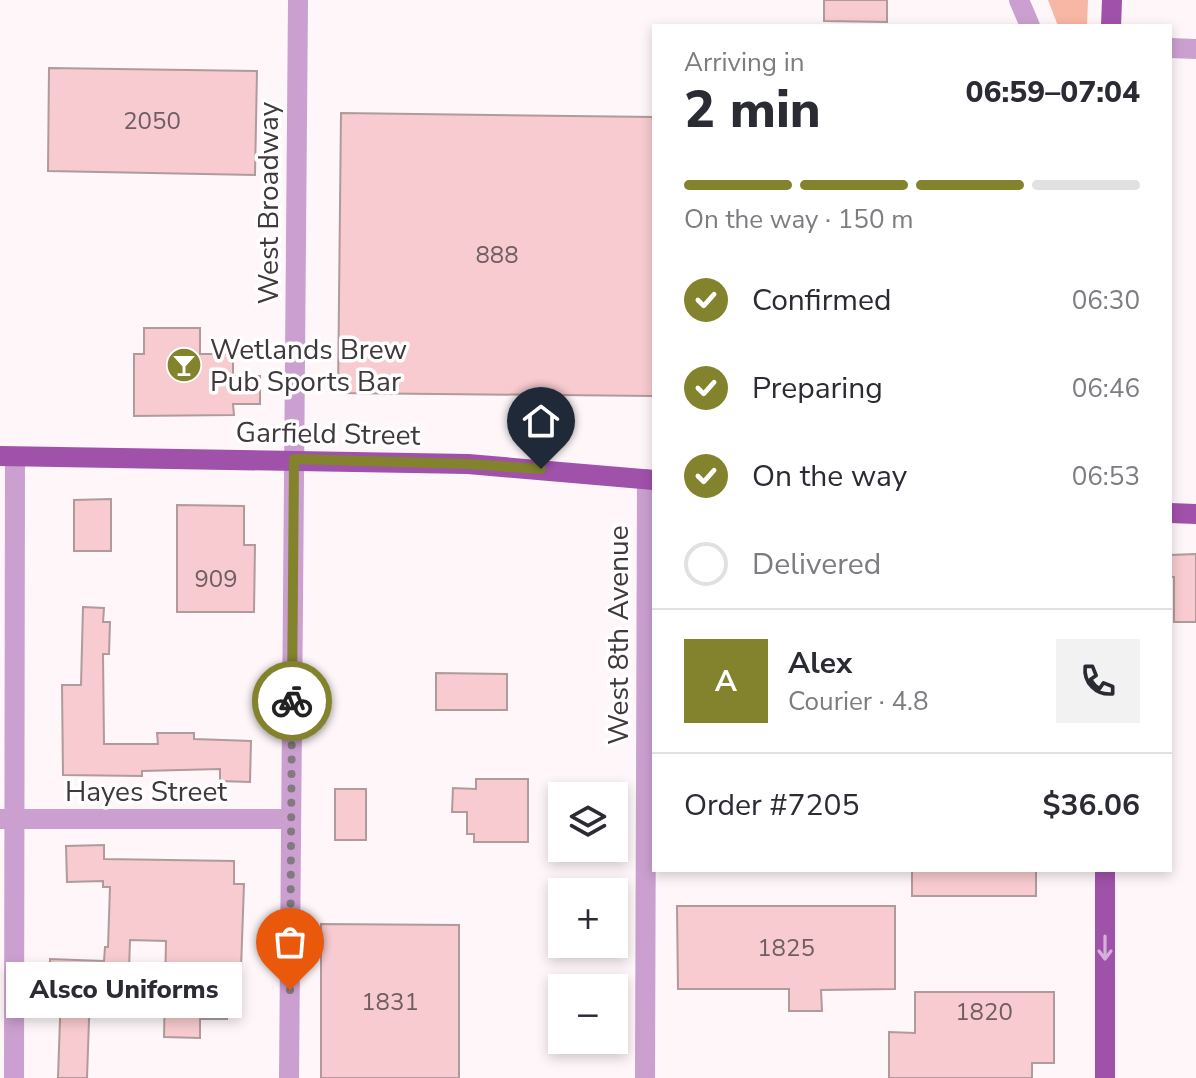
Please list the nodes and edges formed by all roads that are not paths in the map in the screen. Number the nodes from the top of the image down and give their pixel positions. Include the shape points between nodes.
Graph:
1 (298, 0) edge
2 (1019, 0) edge
3 (1112, 0) edge
4 (1029, 24) edge
5 (1111, 24) edge
6 (1172, 48) edge
7 (1196, 49) edge
8 (8, 456) edge
9 (294, 459) junction
10 (650, 480) edge
11 (1172, 513) edge
12 (1196, 514) edge
13 (7, 632) edge
14 (7, 819) edge
15 (291, 819) junction
16 (1105, 872) edge
17 (14, 1078) edge
18 (289, 1078) edge
19 (645, 1078) edge
20 (1105, 1078) edge

1 - 9 street, West Broadway
2 - 4 street
3 - 5 main road
6 - 7 street
8 - 9 main road, Garfield Street
8 - 13 street
9 - 10 main road, Garfield Street via 468,464
9 - 15 street, West Broadway
10 - 19 street, West 8th Avenue
11 - 12 main road
13 - 14 street
14 - 15 street, Hayes Street
14 - 17 street
15 - 18 street, West Broadway
16 -> 20 main road

